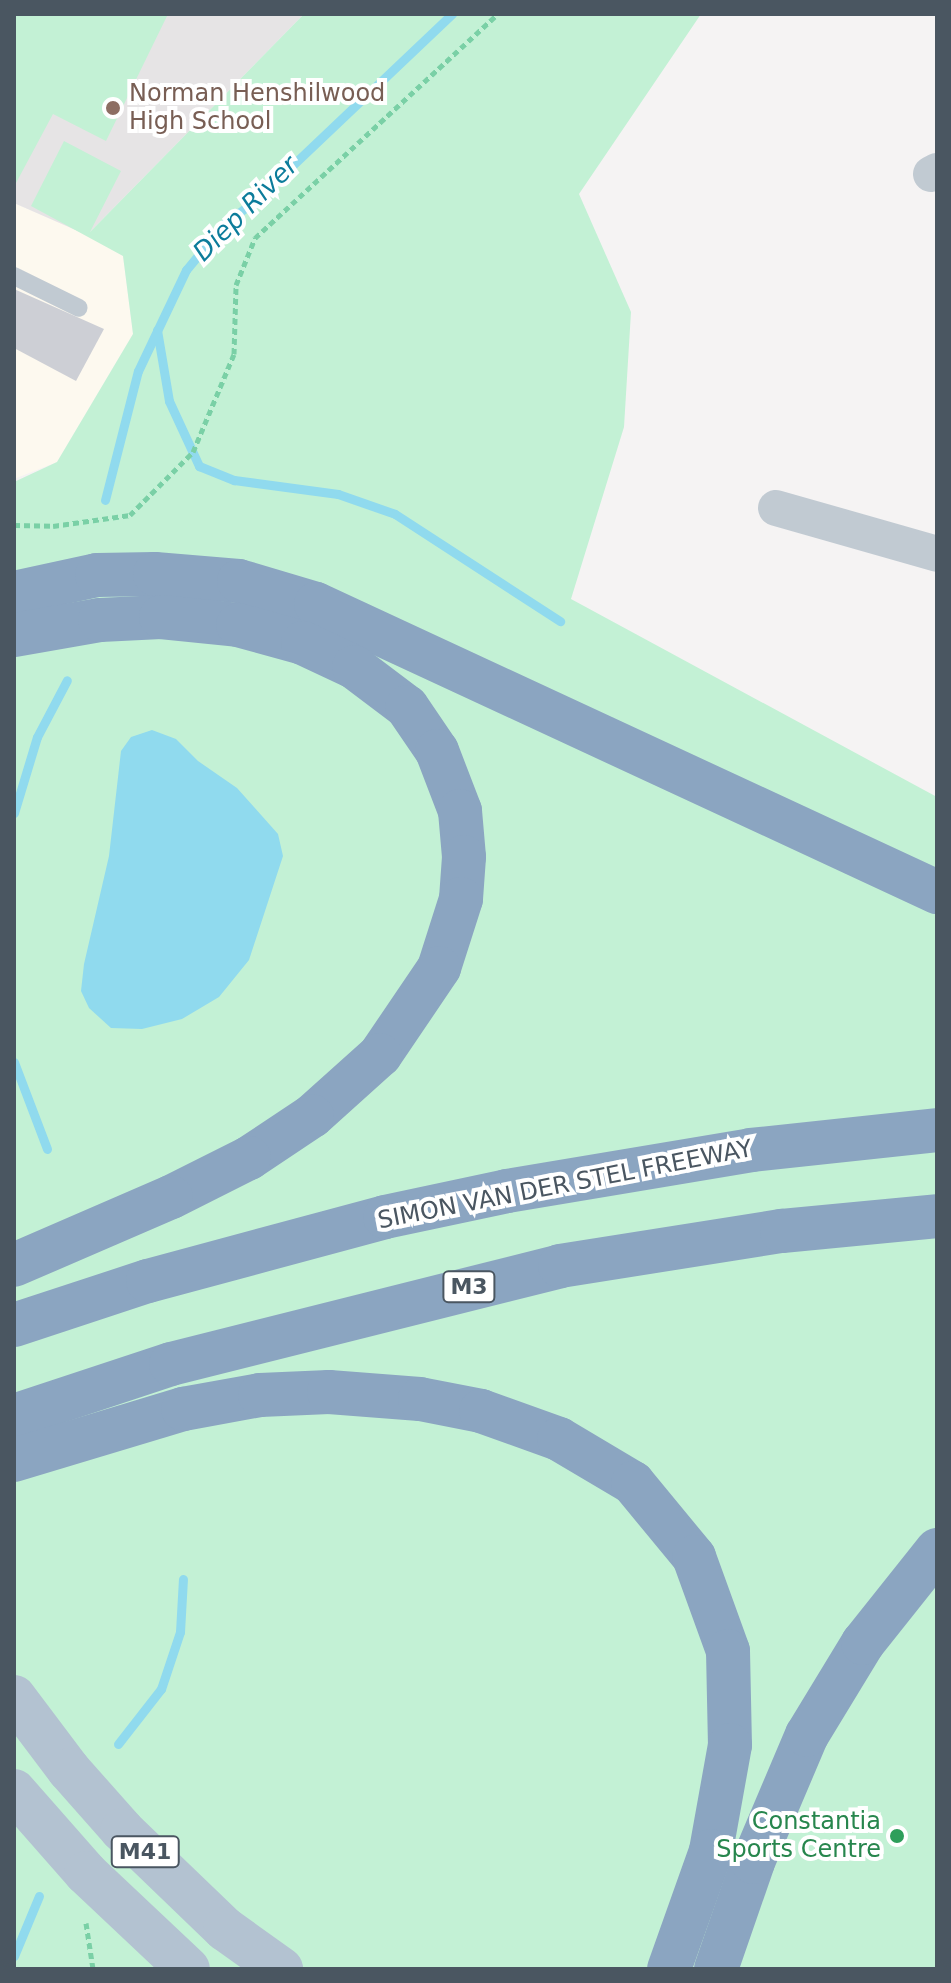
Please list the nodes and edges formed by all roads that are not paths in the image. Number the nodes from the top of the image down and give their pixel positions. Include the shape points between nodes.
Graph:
1 (14, 276) edge
2 (79, 308) dead end
3 (776, 508) dead end
4 (937, 554) edge
5 (14, 593) edge
6 (14, 635) edge
7 (937, 892) edge
8 (937, 1130) edge
9 (937, 1216) edge
10 (14, 1265) edge
11 (14, 1325) edge
12 (14, 1416) edge
13 (14, 1460) edge
14 (937, 1550) edge
15 (14, 1697) edge
16 (14, 1791) edge
17 (669, 1968) edge
18 (188, 1969) edge
19 (281, 1969) edge
20 (716, 1969) edge

1 - 2 lane
3 - 4 street
5 - 7 highway via 97,575 155,574 239,581 316,604
6 - 10 highway via 100,620 161,617 238,625 303,643 354,667 407,707 437,751 460,811 464,857 461,899 439,968 380,1055 312,1116 249,1158
8 - 11 highway, SIMON VAN DER STEL FREEWAY via 751,1150 385,1217 148,1281
9 - 12 highway, M3 via 782,1231 560,1266 186,1360
13 - 17 highway via 183,1409 260,1395 329,1392 420,1399 481,1411 559,1439 633,1483 694,1557 728,1651 730,1745 714,1836
14 - 20 highway via 863,1643 807,1735 753,1862
15 - 19 main road, M41 via 122,1830 225,1929
16 - 18 main road, M41 via 86,1873

